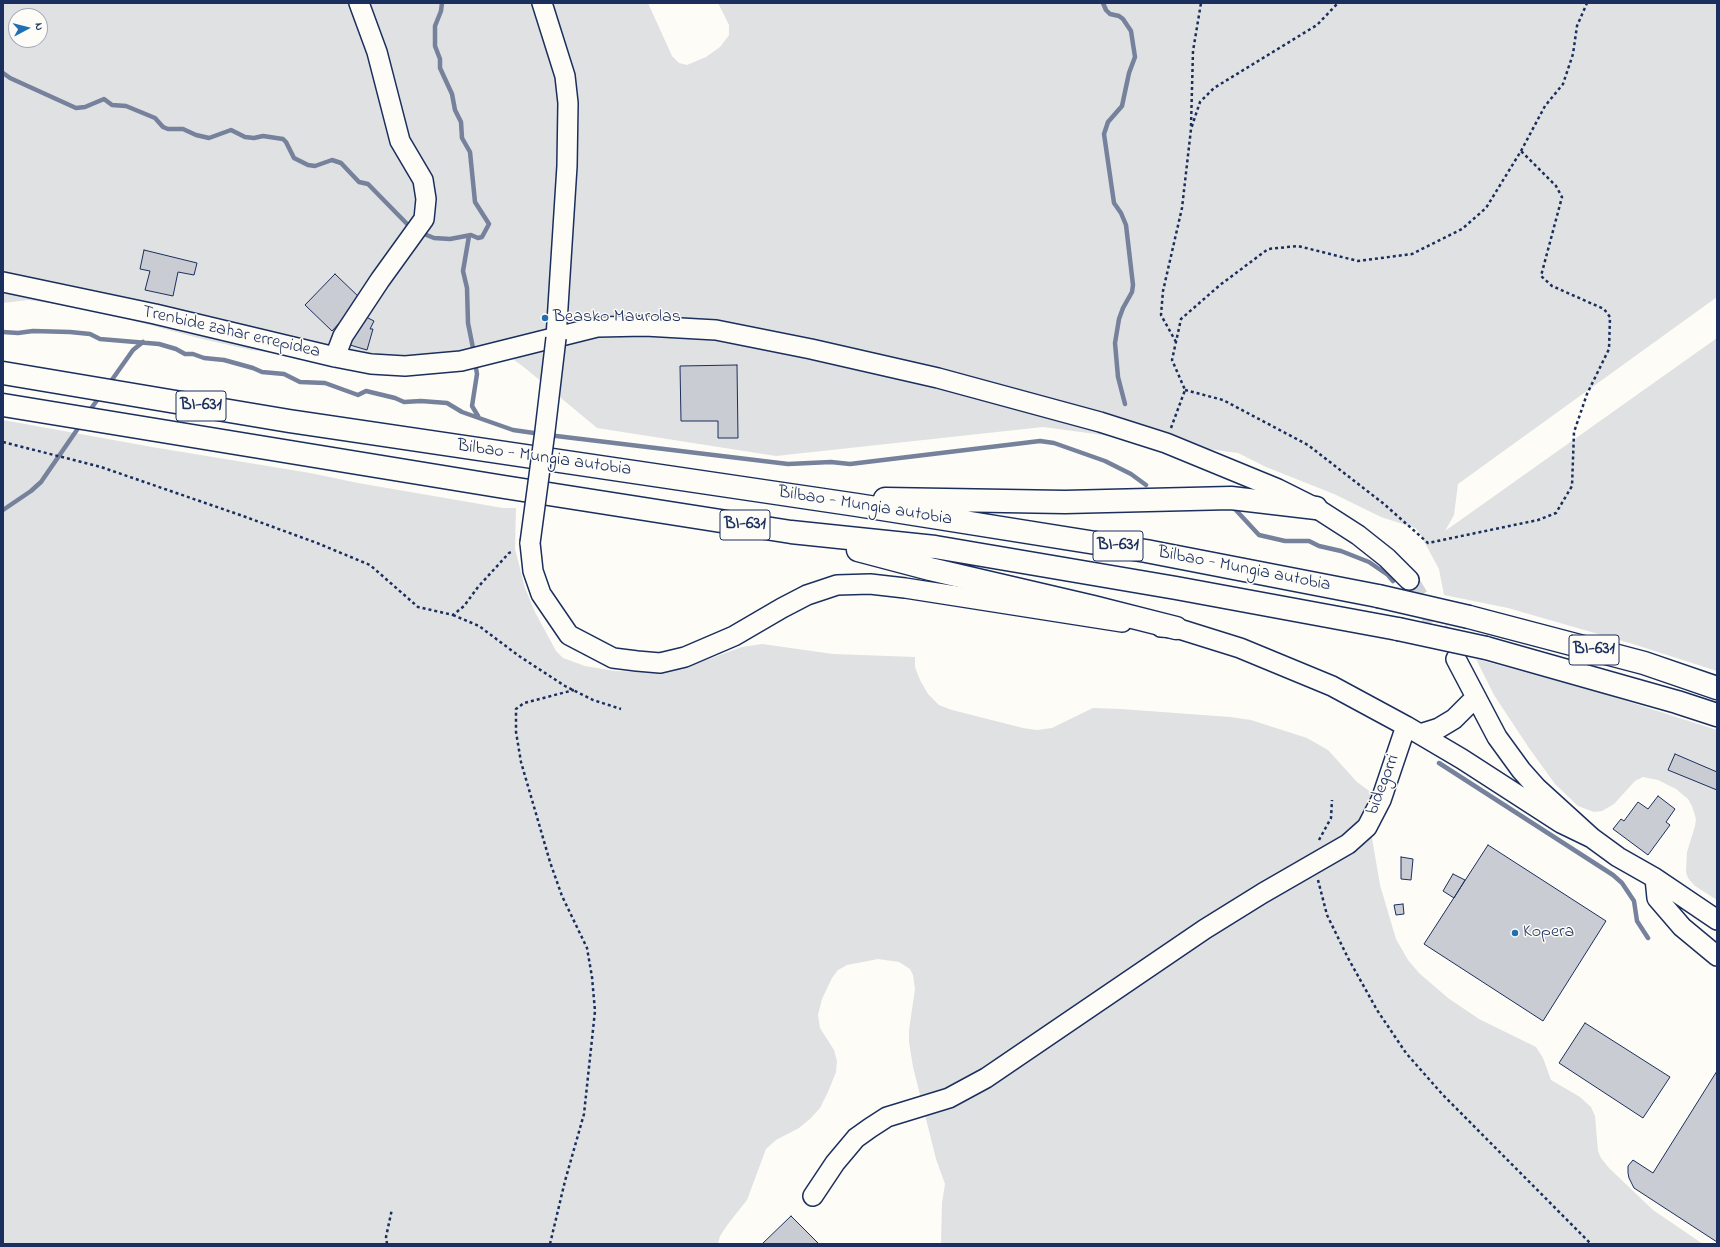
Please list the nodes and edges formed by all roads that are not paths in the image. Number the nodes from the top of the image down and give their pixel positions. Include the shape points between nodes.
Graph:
1 (359, 3) edge
2 (542, 3) edge
3 (3, 282) edge
4 (556, 338) junction
5 (335, 357) junction
6 (3, 372) edge
7 (3, 405) edge
8 (856, 505) junction
9 (1316, 508) junction
10 (791, 532) junction
11 (1410, 580) tunnel mouth
12 (1176, 628) junction
13 (1456, 659) tunnel mouth
14 (1717, 688) edge
15 (1476, 697) junction
16 (1717, 715) edge
17 (1413, 730) junction
18 (1592, 838) junction
19 (1655, 878) junction
20 (1717, 920) edge
21 (1717, 956) edge
22 (813, 1196) dead end

1 - 5 street via 376,52 400,140 423,180 426,199 424,219 344,336
2 - 4 street via 565,76 568,103 567,166
3 - 5 street, Trenbide zahar errepidea via 155,314
4 - 5 street, Trenbide zahar errepidea via 461,361 406,366 371,364
4 - 9 street, Trenbide zahar errepidea via 597,328 645,326 716,330 811,349 938,378 1100,422 1166,443 1278,488
4 - 12 street, bridge via 530,543 534,570 540,594 569,635 613,658 660,663 685,657 734,636 807,595 836,585 870,584 905,588 1096,619
6 - 8 highway, Bilbao - Mungia autobia / BI-631 via 289,421
7 - 10 highway, Bilbao - Mungia autobia / BI-631
8 - 9 highway via 890,498 1065,502 1232,498
8 - 14 highway, Bilbao - Mungia autobia / BI-631, bridge via 1146,551 1378,596 1644,663
9 - 11 street, Trenbide zahar errepidea via 1358,535
10 - 12 highway via 930,569
10 - 16 highway, Bilbao - Mungia autobia / BI-631, bridge via 935,547 1398,629 1486,648
12 - 17 street via 1240,648 1332,686
13 - 15 street
15 - 17 street via 1454,719 1439,728
15 - 18 street via 1497,737 1521,770
17 - 18 street via 1561,823
17 - 22 street, bidegorri via 1367,827 1348,844 1205,929 986,1078 949,1098 888,1117 870,1128 856,1138 835,1163
18 - 19 street via 1618,857
19 - 20 street
19 - 21 street via 1657,898 1682,927

